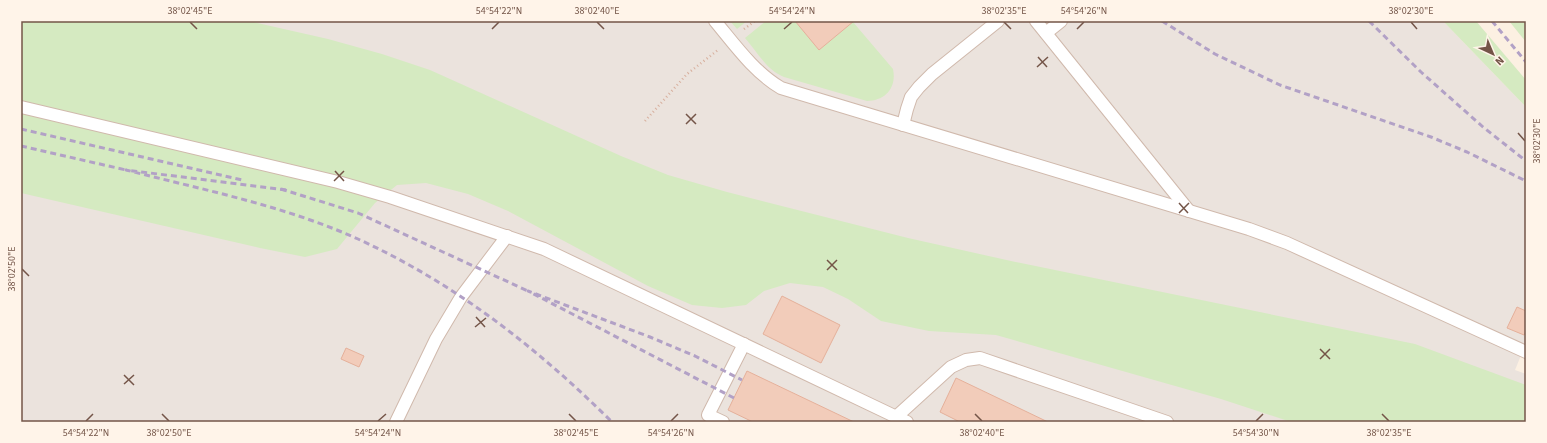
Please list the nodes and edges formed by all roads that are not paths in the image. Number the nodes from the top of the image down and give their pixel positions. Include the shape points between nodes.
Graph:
1 (715, 21) edge
2 (998, 21) edge
3 (1036, 21) edge
4 (1061, 21) edge
5 (1046, 33) junction
6 (21, 107) edge
7 (903, 125) junction
8 (1189, 211) junction
9 (507, 236) junction
10 (744, 344) junction
11 (1526, 352) edge
12 (902, 419) edge
13 (396, 422) edge
14 (723, 422) edge
15 (1167, 422) edge

1 - 7 lane via 755,69 781,88
2 - 7 lane via 919,87 909,103
3 - 5 lane
4 - 5 lane
5 - 8 lane
6 - 9 lane via 338,182 390,196
7 - 8 lane
8 - 11 lane via 1287,243
9 - 10 lane via 544,249
9 - 13 lane via 461,297 439,333
10 - 12 lane
10 - 14 lane via 708,415
12 - 15 lane via 951,367 966,360 980,358

